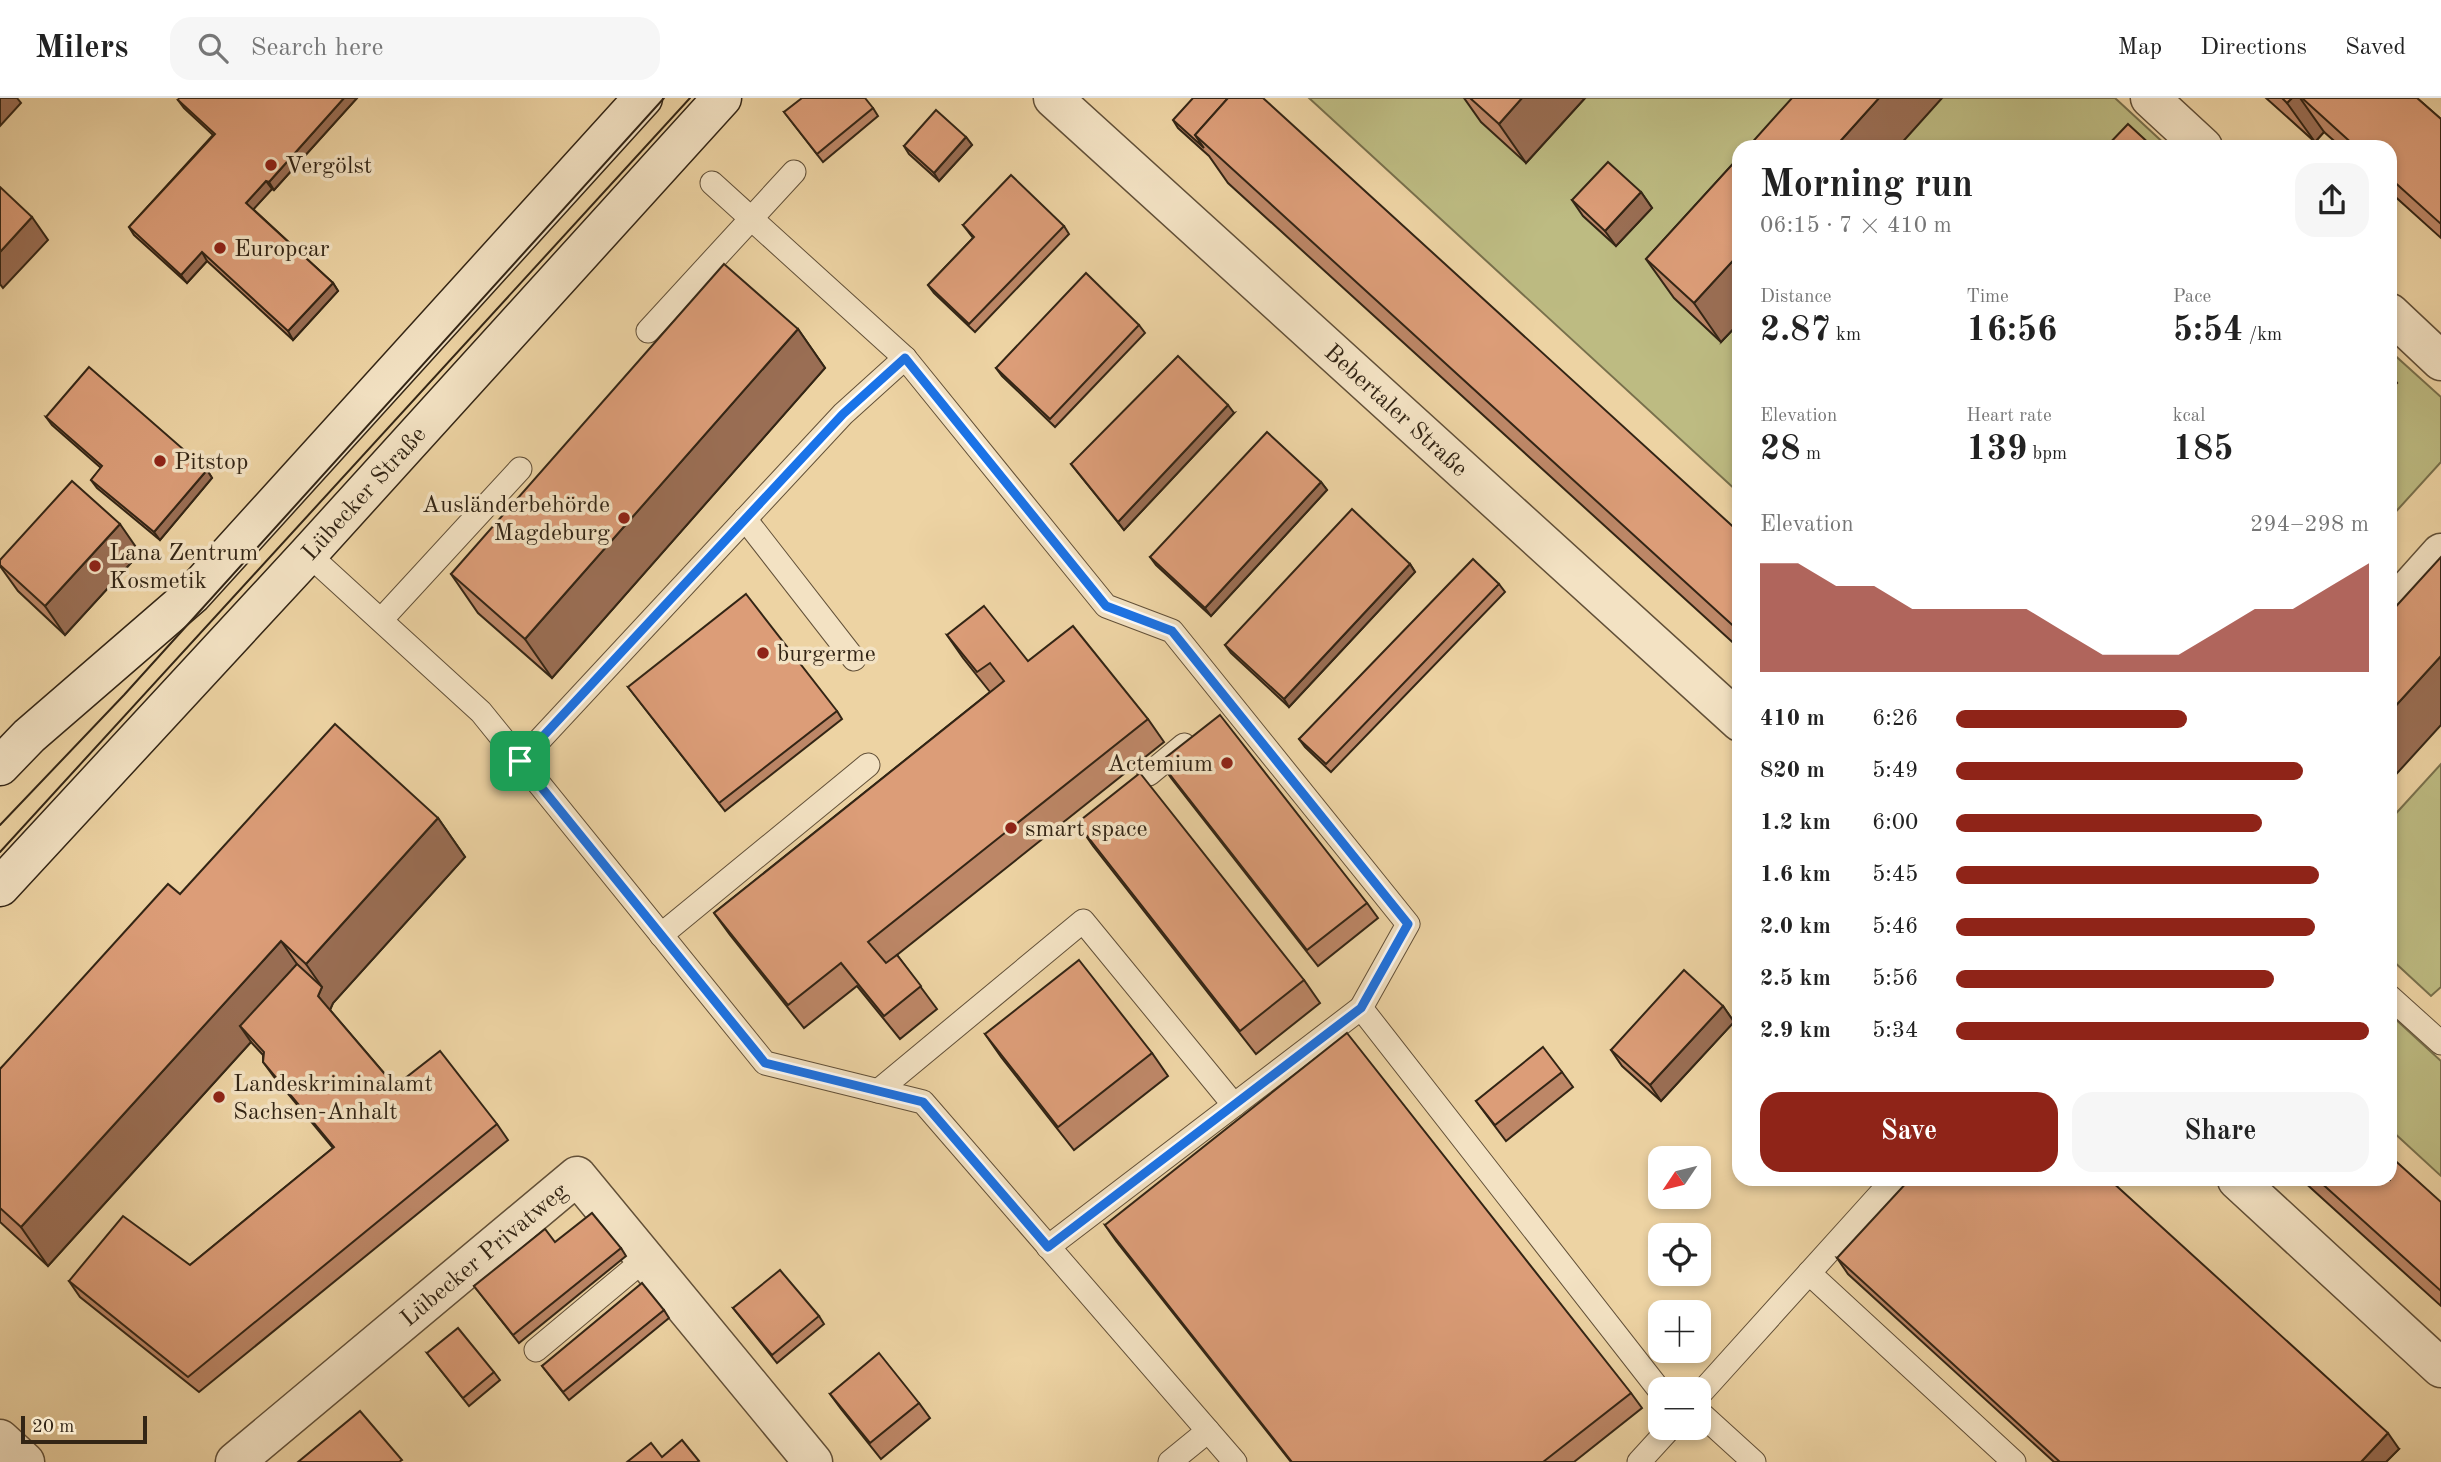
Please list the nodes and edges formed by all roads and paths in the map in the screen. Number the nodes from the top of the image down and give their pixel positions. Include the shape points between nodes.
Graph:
1 (643, 98) edge
2 (722, 98) edge
3 (2150, 98) edge
4 (1070, 103) edge
5 (2195, 140) edge
6 (794, 172) dead end
7 (712, 183) dead end
8 (751, 219) junction
9 (2397, 320) edge
10 (648, 331) dead end
11 (905, 358) junction
12 (2441, 361) edge
13 (520, 469) dead end
14 (745, 519) junction
15 (2441, 553) edge
16 (308, 554) junction
17 (2397, 602) edge
18 (381, 620) junction
19 (854, 659) dead end
20 (1233, 706) junction
21 (1732, 715) edge
22 (520, 761) junction
23 (868, 765) dead end
24 (0, 766) edge
25 (1149, 774) dead end
26 (0, 887) edge
27 (661, 934) junction
28 (2397, 1003) edge
29 (1361, 1008) junction
30 (2441, 1043) edge
31 (878, 1091) junction
32 (1234, 1105) junction
33 (1888, 1186) edge
34 (2244, 1186) edge
35 (1048, 1247) junction
36 (645, 1259) junction
37 (1809, 1273) junction
38 (536, 1350) dead end
39 (2441, 1368) edge
40 (1650, 1377) edge
41 (1711, 1382) edge
42 (1711, 1423) edge
43 (1208, 1431) junction
44 (0, 1439) edge
45 (1659, 1440) edge
46 (25, 1462) edge
47 (235, 1462) edge
48 (813, 1462) edge
49 (1170, 1462) edge
50 (1235, 1462) edge
51 (1639, 1462) edge
52 (1754, 1462) edge
53 (2014, 1462) edge

1 - 24 street via 192,595
2 - 16 street, Lübecker Straße
3 - 5 street
4 - 21 street, Bebertaler Straße
6 - 8 lane
7 - 8 lane
8 - 10 lane
8 - 11 lane
9 - 12 street
11 - 14 lane via 843,414
11 - 20 lane via 1106,606 1172,631
13 - 18 lane
14 - 19 lane
14 - 22 lane
15 - 17 street
16 - 18 lane
16 - 26 street, Lübecker Straße
18 - 22 lane via 481,712
20 - 25 lane
20 - 29 lane via 1408,924
22 - 27 lane
23 - 27 lane
27 - 31 lane via 765,1063
28 - 30 lane
29 - 32 lane
29 - 40 lane
31 - 32 lane via 1083,921
31 - 35 lane via 923,1102
32 - 35 lane
33 - 37 lane
34 - 39 street
35 - 43 lane
36 - 38 lane
36 - 47 street, Lübecker Privatweg via 577,1176
36 - 48 street, Lübecker Privatweg
37 - 41 lane
37 - 53 lane
42 - 52 lane
43 - 49 lane
43 - 50 lane
44 - 46 street
45 - 51 lane

